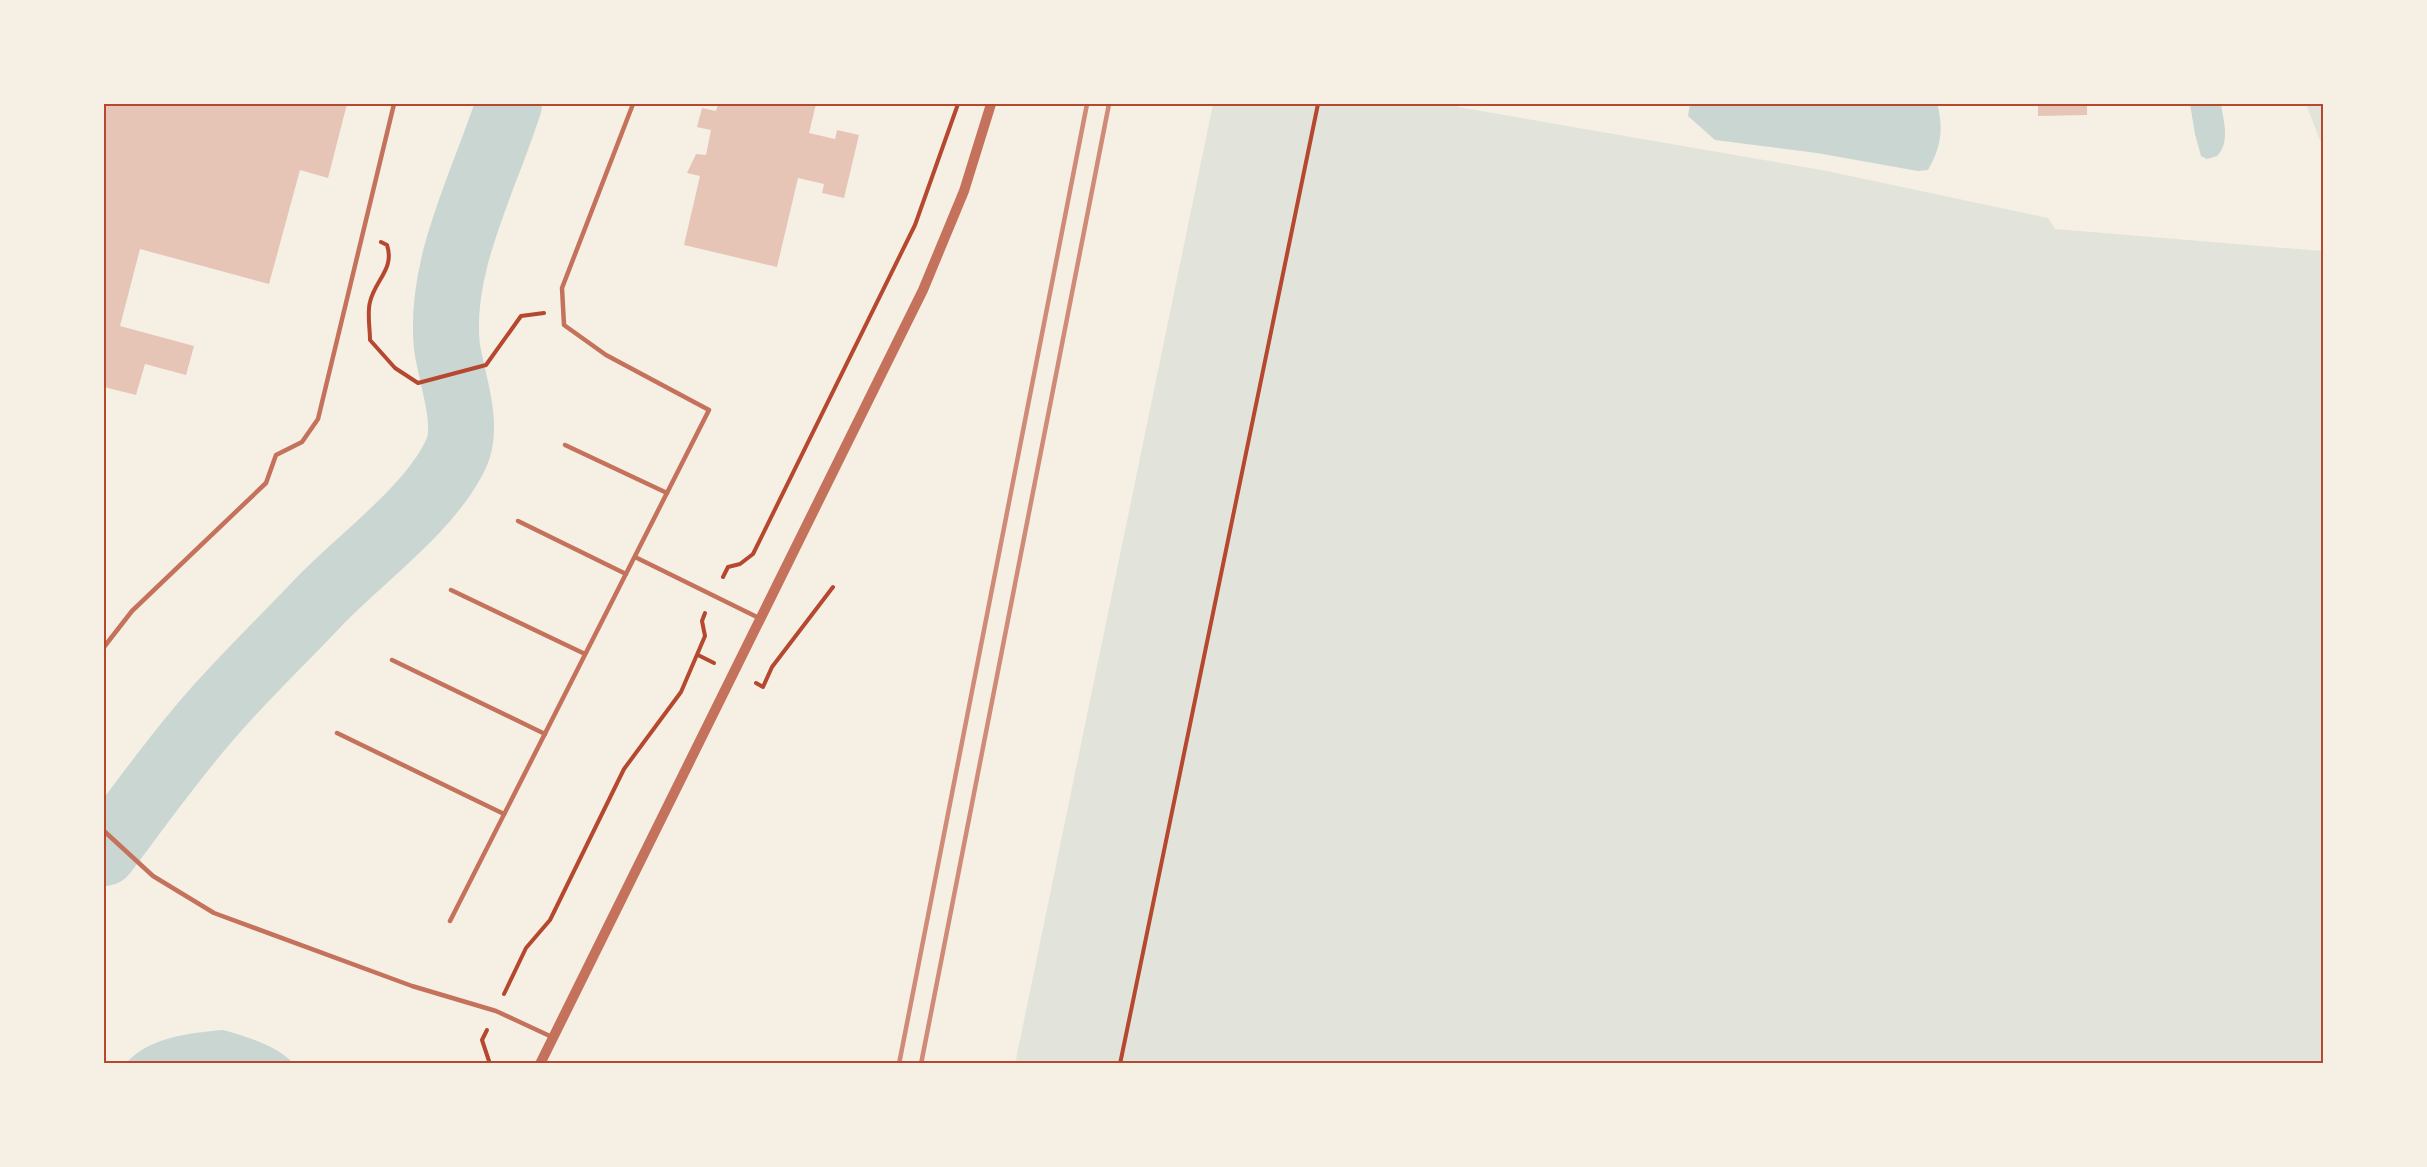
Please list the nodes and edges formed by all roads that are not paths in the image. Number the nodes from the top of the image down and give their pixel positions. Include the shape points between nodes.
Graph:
1 (394, 104) edge
2 (633, 104) edge
3 (991, 104) edge
4 (565, 445) dead end
5 (667, 493) junction
6 (518, 521) dead end
7 (634, 557) junction
8 (626, 574) junction
9 (451, 590) dead end
10 (760, 618) junction
11 (104, 648) edge
12 (585, 654) junction
13 (392, 660) dead end
14 (337, 733) dead end
15 (545, 734) junction
16 (504, 814) junction
17 (104, 831) edge
18 (450, 921) dead end
19 (553, 1037) junction
20 (540, 1064) edge

1 - 11 lane via 318,419 302,442 276,455 266,483 132,611
2 - 5 lane via 562,288 564,325 606,355 709,410
3 - 10 street via 964,191 923,290
4 - 5 lane
5 - 7 lane
6 - 8 lane
7 - 8 lane
7 - 10 lane
8 - 12 lane
9 - 12 lane
10 - 19 street
12 - 15 lane
13 - 15 lane
14 - 16 lane
15 - 16 lane
16 - 18 lane
17 - 19 lane via 153,876 214,913 412,986 496,1011
19 - 20 street

